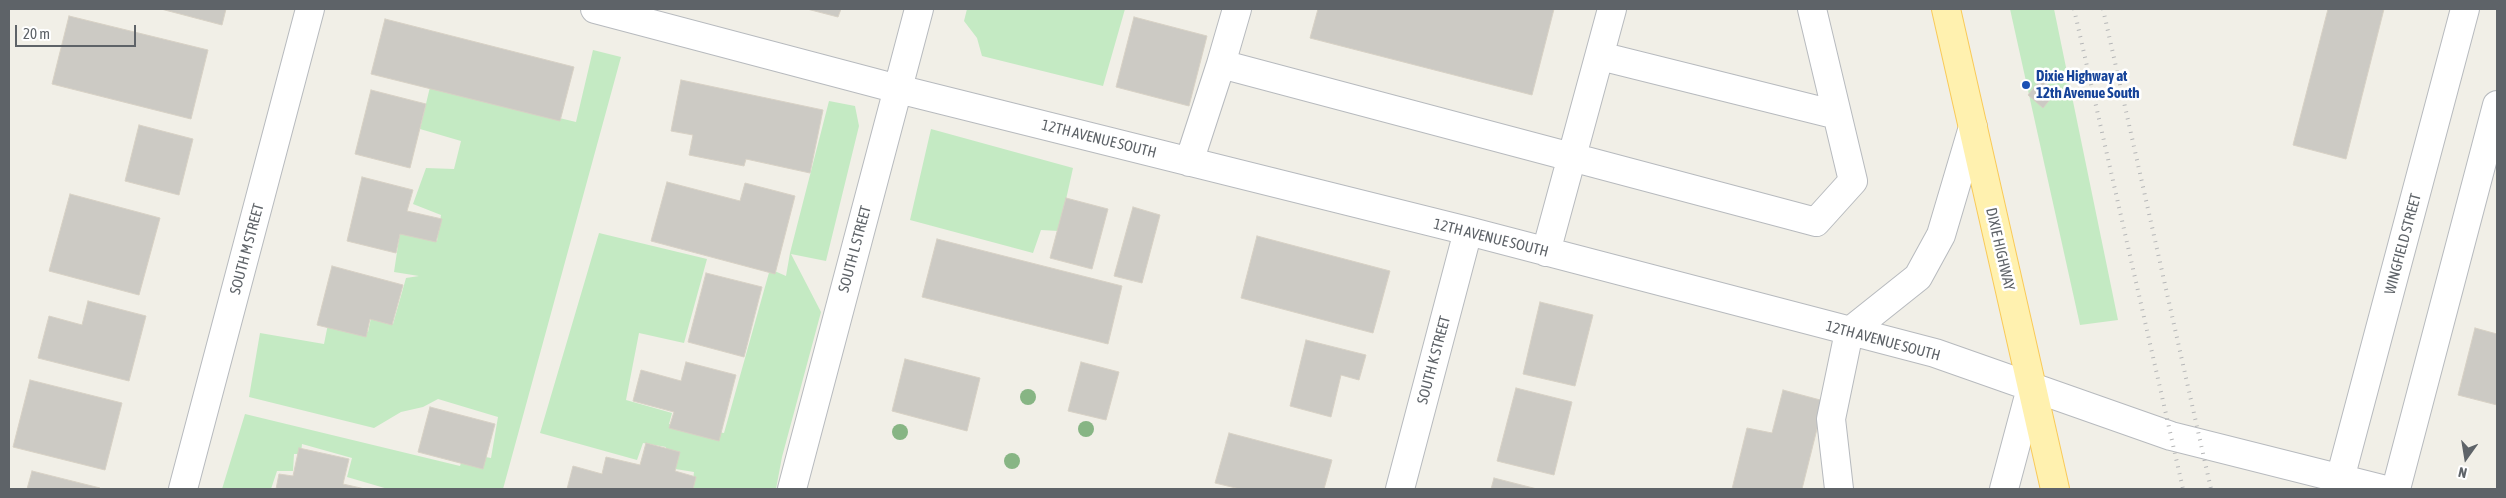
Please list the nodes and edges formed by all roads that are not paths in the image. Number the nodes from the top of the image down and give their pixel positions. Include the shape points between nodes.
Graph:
1 (310, 9) edge
2 (595, 9) edge
3 (919, 9) edge
4 (1237, 9) edge
5 (1612, 9) edge
6 (1812, 9) edge
7 (1946, 9) edge
8 (2465, 9) edge
9 (622, 12) edge
10 (1600, 56) junction
11 (1221, 64) junction
12 (898, 89) junction
13 (2497, 105) edge
14 (1837, 115) junction
15 (1973, 127) junction
16 (1572, 157) junction
17 (1189, 162) junction
18 (1468, 231) junction
19 (1546, 252) junction
20 (1849, 332) junction
21 (2031, 388) junction
22 (2340, 479) junction
23 (183, 489) edge
24 (792, 489) edge
25 (1400, 489) edge
26 (1839, 489) edge
27 (2004, 489) edge
28 (2054, 489) edge
29 (2382, 489) edge
30 (2396, 489) edge

1 - 23 street, SOUTH M STREET
2 - 9 street, 12TH AVENUE SOUTH
3 - 12 street, SOUTH L STREET
4 - 11 street
5 - 10 street
6 - 14 street
7 - 15 main road, DIXIE HIGHWAY
8 - 22 street, WINGFIELD STREET
9 - 12 street, 12TH AVENUE SOUTH
10 - 14 street
10 - 16 street
11 - 16 street
11 - 17 street
12 - 17 street, 12TH AVENUE SOUTH
12 - 24 street, SOUTH L STREET
13 - 30 street
14 - 16 street via 1853,181 1816,222
15 - 20 street via 1941,235 1918,277
15 - 21 main road, DIXIE HIGHWAY
16 - 19 street
17 - 18 street, 12TH AVENUE SOUTH
18 - 19 street, 12TH AVENUE SOUTH
18 - 25 street, SOUTH K STREET
19 - 20 street, 12TH AVENUE SOUTH
20 - 21 street, 12TH AVENUE SOUTH via 1935,354
20 - 26 street via 1831,419
21 - 22 street, 12TH AVENUE SOUTH via 2171,436
21 - 27 street
21 - 28 main road, DIXIE HIGHWAY
22 - 29 street, 12TH AVENUE SOUTH

